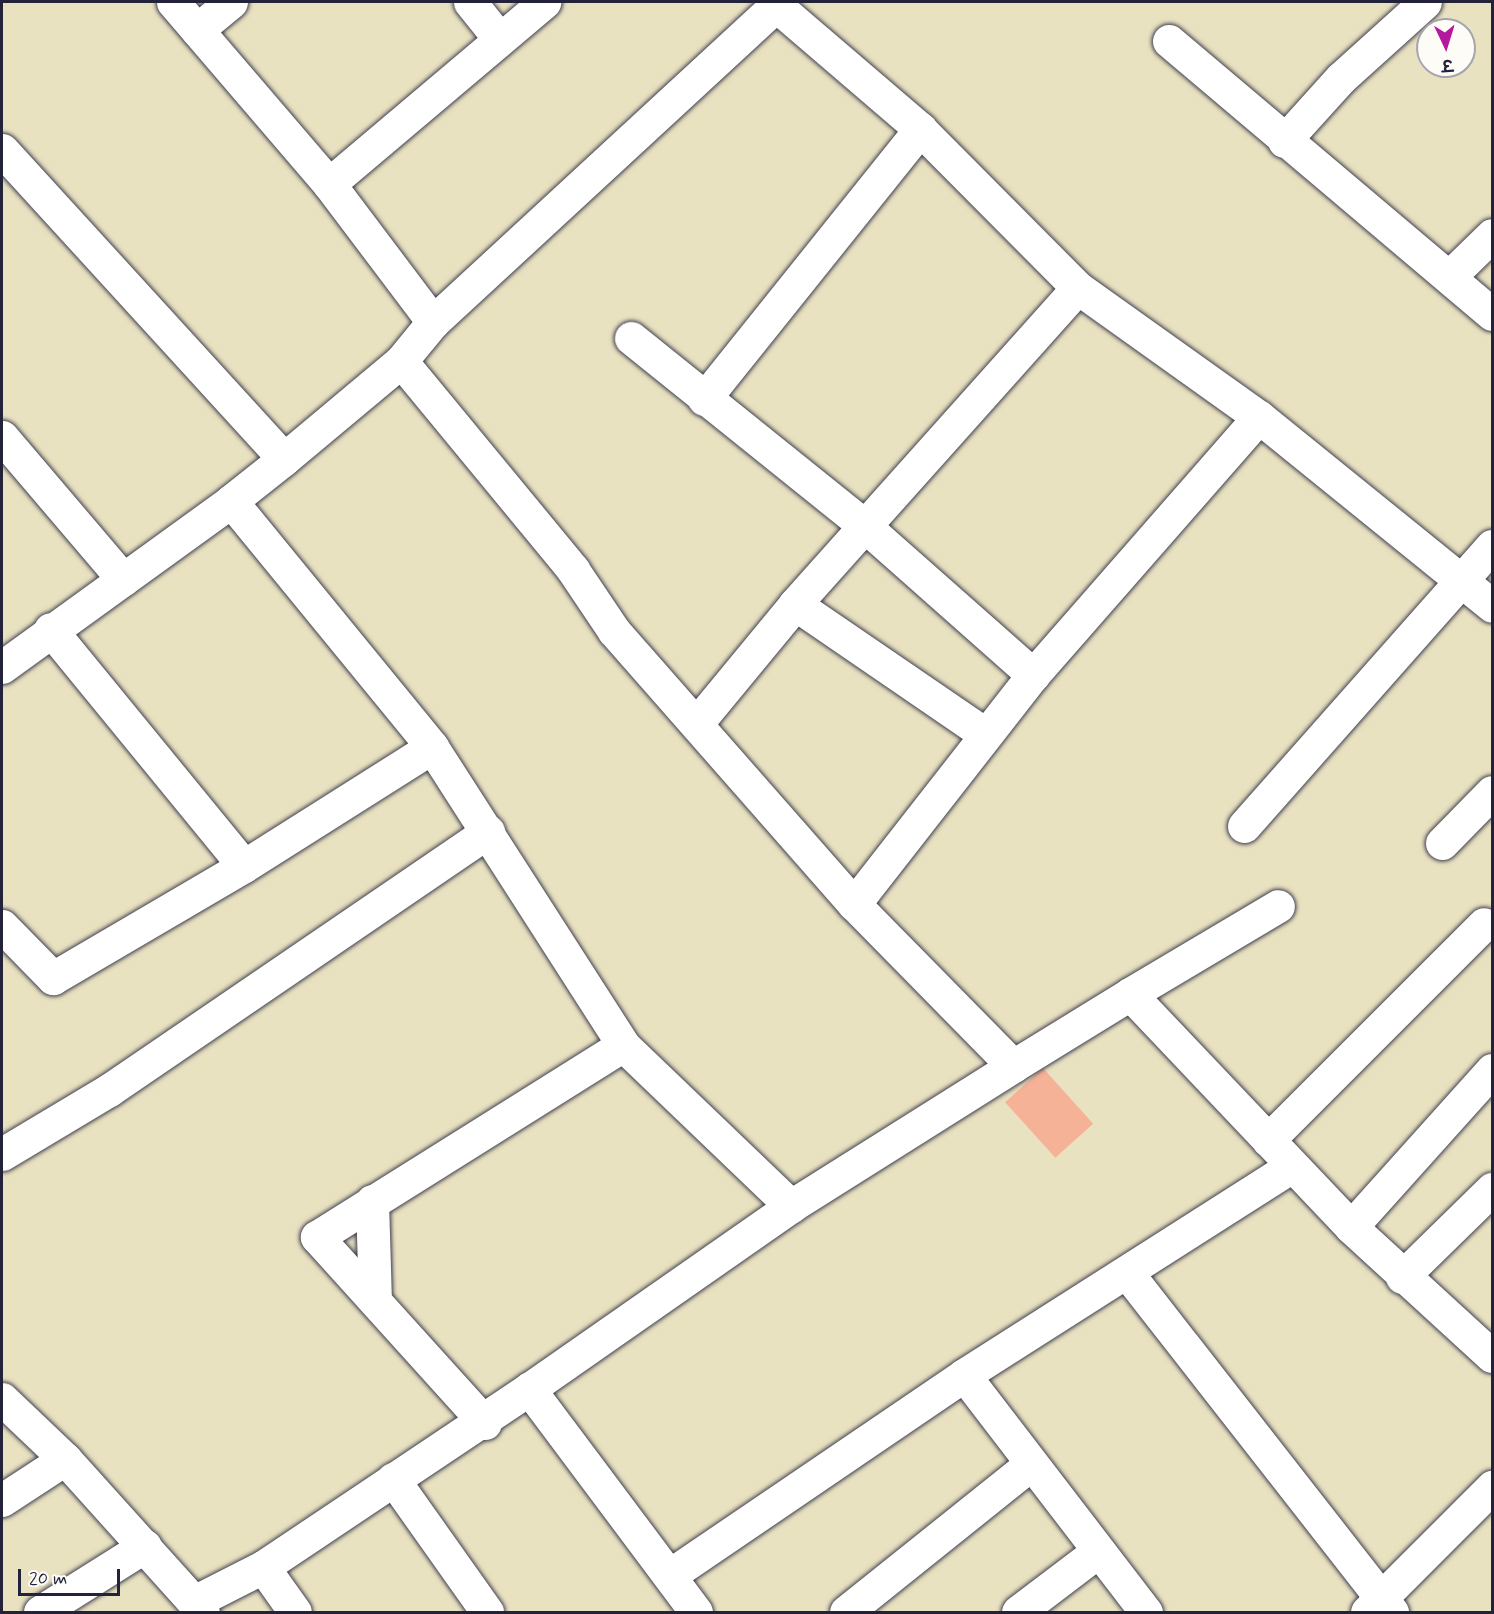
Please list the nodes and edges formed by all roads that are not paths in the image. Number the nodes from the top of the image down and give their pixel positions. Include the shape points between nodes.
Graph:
1 (173, 2) edge
2 (231, 2) edge
3 (470, 2) edge
4 (544, 2) edge
5 (1425, 2) edge
6 (774, 4) edge
7 (197, 30) junction
8 (498, 38) junction
9 (1169, 41) dead end
10 (920, 129) junction
11 (1284, 141) junction
12 (2, 150) edge
13 (329, 184) junction
14 (1492, 235) edge
15 (1450, 275) junction
16 (1078, 288) junction
17 (1492, 314) edge
18 (433, 322) junction
19 (631, 338) dead end
20 (401, 361) junction
21 (704, 399) junction
22 (1258, 417) junction
23 (2, 437) edge
24 (284, 459) junction
25 (231, 501) junction
26 (867, 528) junction
27 (1492, 546) edge
28 (123, 579) junction
29 (1460, 583) junction
30 (795, 604) junction
31 (1492, 606) edge
32 (50, 629) junction
33 (2, 667) edge
34 (1033, 675) junction
35 (697, 723) junction
36 (985, 734) junction
37 (432, 747) junction
38 (1492, 792) edge
39 (1244, 826) dead end
40 (488, 831) junction
41 (1442, 843) dead end
42 (244, 866) junction
43 (854, 904) junction
44 (1278, 906) dead end
45 (1484, 924) dead end
46 (2, 926) edge
47 (1130, 994) junction
48 (622, 1045) junction
49 (1013, 1066) junction
50 (1492, 1070) edge
51 (1268, 1140) junction
52 (2, 1154) edge
53 (1292, 1166) junction
54 (1492, 1189) edge
55 (372, 1201) junction
56 (791, 1206) junction
57 (1351, 1227) junction
58 (1128, 1274) junction
59 (1402, 1277) junction
60 (375, 1301) junction
61 (1491, 1352) edge
62 (964, 1375) junction
63 (529, 1389) junction
64 (2, 1399) edge
65 (485, 1423) junction
66 (65, 1459) junction
67 (1031, 1464) junction
68 (393, 1479) junction
69 (1492, 1487) edge
70 (2, 1500) edge
71 (146, 1546) junction
72 (1097, 1552) junction
73 (263, 1567) junction
74 (670, 1575) junction
75 (200, 1607) edge
76 (1380, 1608) edge
77 (40, 1612) edge
78 (295, 1612) edge
79 (487, 1612) edge
80 (696, 1612) edge
81 (846, 1612) edge
82 (1018, 1612) edge
83 (1146, 1612) edge

1 - 7 street
2 - 7 street
3 - 8 street
4 - 8 street
5 - 11 street via 1341,78
6 - 10 street
6 - 18 street
7 - 13 street
8 - 13 street
9 - 11 street
10 - 16 street
10 - 21 street
11 - 15 street
12 - 24 street
13 - 18 street
14 - 15 street
15 - 17 street
16 - 22 street
16 - 26 street
18 - 20 street
19 - 21 street
20 - 24 street
20 - 35 street via 573,570 614,631
21 - 26 street
22 - 29 street
22 - 34 street
23 - 28 street
24 - 25 street
25 - 28 street
25 - 37 street
26 - 30 street
26 - 34 street
27 - 29 street
28 - 32 street
29 - 31 street
29 - 39 street
30 - 35 street
30 - 36 street
32 - 33 street
32 - 42 street
34 - 36 street
35 - 43 street
36 - 43 street
37 - 40 street
37 - 42 street
38 - 41 street
40 - 48 street
40 - 52 street via 109,1090
42 - 46 street via 53,978
43 - 49 street
44 - 47 street
45 - 51 street
47 - 49 street
47 - 51 street
48 - 55 street
48 - 56 street
49 - 56 street
50 - 57 street
51 - 53 street
53 - 57 street
53 - 58 street
54 - 59 street
55 - 60 street
55 - 60 street via 317,1237
56 - 63 street
57 - 59 street
58 - 62 street
58 - 76 street
59 - 61 street
60 - 65 street
62 - 67 street
62 - 74 street
63 - 65 street
63 - 74 street
64 - 66 street
65 - 68 street
66 - 70 street
66 - 71 street
67 - 72 street
67 - 81 street
68 - 73 street
68 - 79 street
69 - 76 street
71 - 75 street
71 - 77 street
72 - 82 street
72 - 83 street
73 - 75 street
73 - 78 street
74 - 80 street

